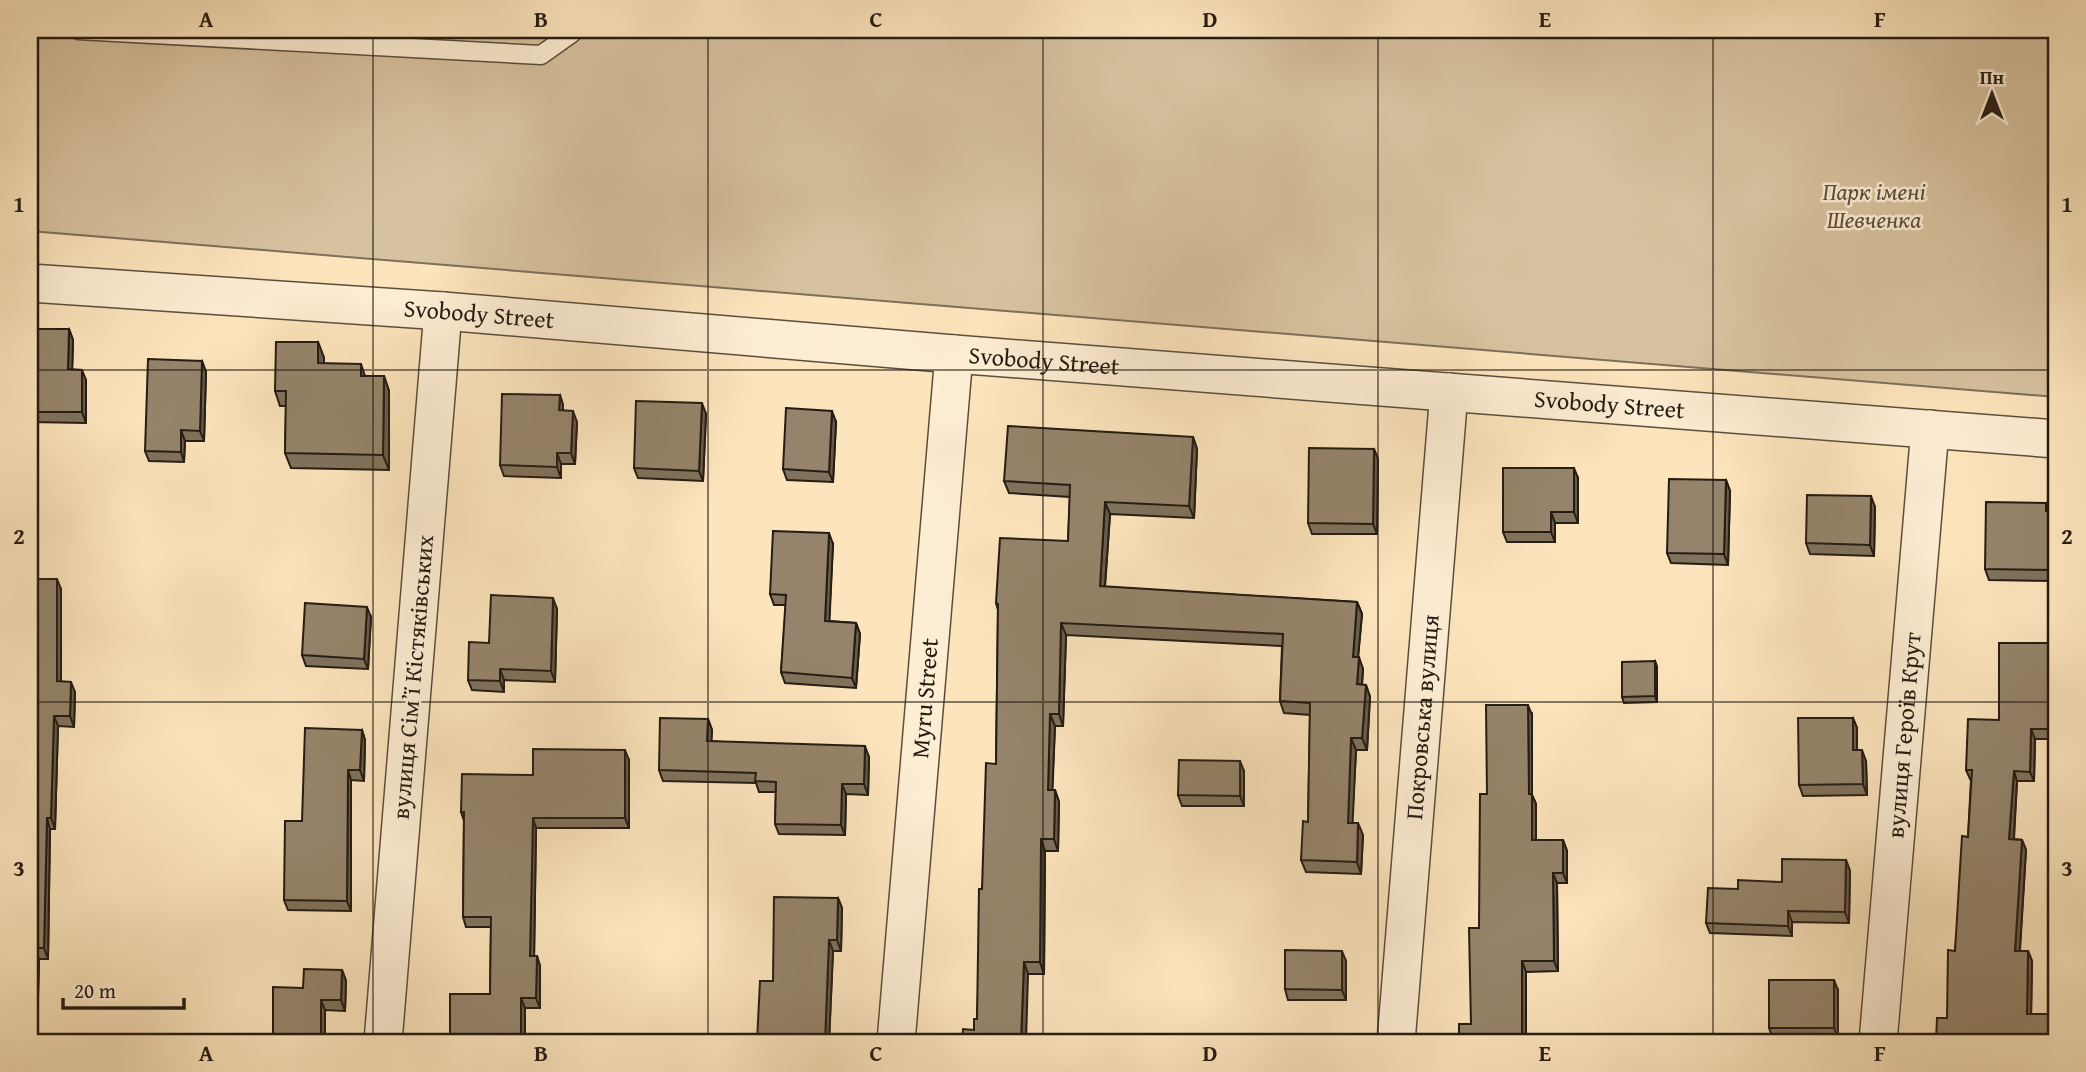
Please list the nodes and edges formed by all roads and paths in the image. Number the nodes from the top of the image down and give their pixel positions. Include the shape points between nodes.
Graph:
1 (78, 30) edge
2 (573, 30) edge
3 (262, 35) edge
4 (30, 283) edge
5 (443, 311) junction
6 (954, 354) junction
7 (1449, 392) junction
8 (1930, 429) junction
9 (2056, 439) edge
10 (383, 1042) edge
11 (896, 1042) edge
12 (1396, 1042) edge
13 (1878, 1042) edge

1 - 3 lane
2 - 3 lane via 541,55
4 - 5 street, Svobody Street
5 - 6 street, Svobody Street
5 - 10 street, вулиця Сімʼї Кістяківських
6 - 7 street, Svobody Street
6 - 11 street, Myru Street
7 - 8 street, Svobody Street
7 - 12 street, Покровська вулиця
8 - 9 street, Svobody Street
8 - 13 street, вулиця Героїв Крут

